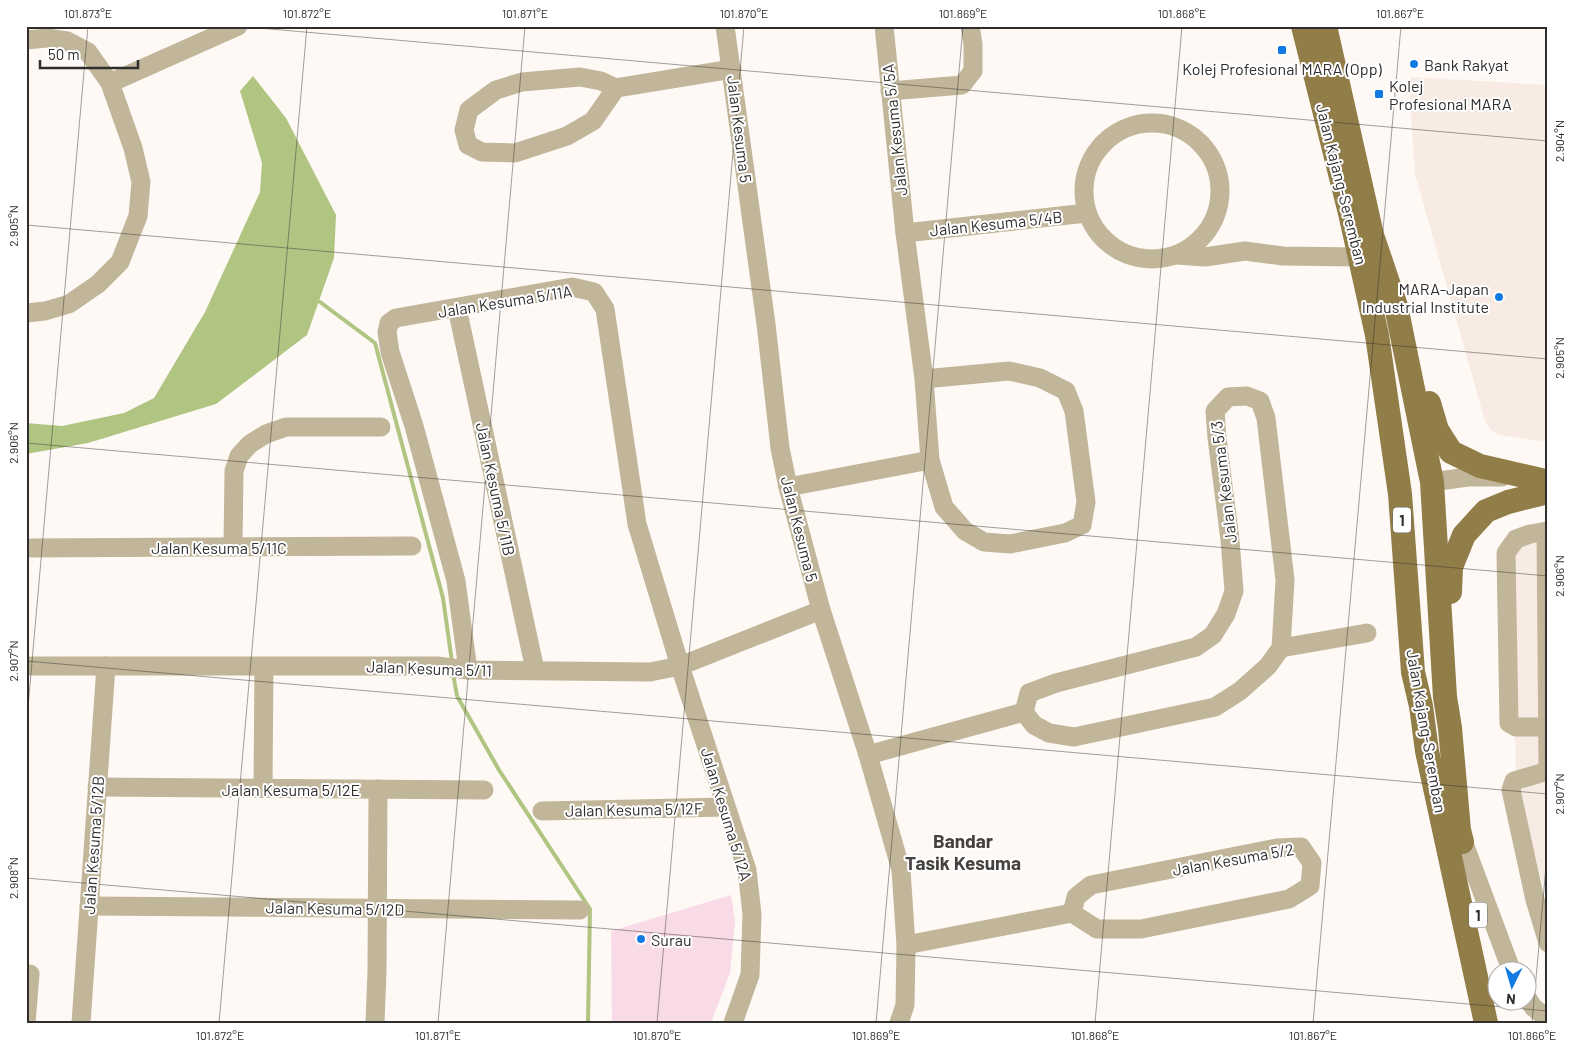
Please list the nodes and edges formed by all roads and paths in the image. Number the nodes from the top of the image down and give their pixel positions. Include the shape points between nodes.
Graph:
1 (238, 26) edge
2 (726, 26) edge
3 (884, 26) edge
4 (970, 26) edge
5 (1303, 26) edge
6 (1325, 26) edge
7 (26, 40) edge
8 (732, 69) junction
9 (110, 83) junction
10 (616, 88) junction
11 (890, 92) junction
12 (1087, 212) junction
13 (905, 233) junction
14 (1372, 235) junction
15 (1177, 255) junction
16 (1360, 257) junction
17 (457, 308) junction
18 (26, 313) edge
19 (1377, 334) junction
20 (924, 379) junction
21 (381, 427) dead end
22 (930, 460) junction
23 (788, 487) junction
24 (1544, 487) edge
25 (1431, 488) junction
26 (1547, 531) edge
27 (412, 546) dead end
28 (233, 547) junction
29 (26, 548) edge
30 (821, 610) junction
31 (1367, 633) dead end
32 (1281, 648) junction
33 (26, 666) edge
34 (106, 666) junction
35 (264, 666) junction
36 (680, 666) junction
37 (458, 669) junction
38 (535, 670) junction
39 (1445, 697) junction
40 (1421, 706) junction
41 (1024, 712) junction
42 (1546, 727) junction
43 (868, 755) junction
44 (1548, 767) edge
45 (1548, 772) edge
46 (97, 787) junction
47 (263, 788) junction
48 (378, 789) junction
49 (484, 790) dead end
50 (726, 807) junction
51 (542, 811) dead end
52 (1459, 830) junction
53 (89, 906) junction
54 (377, 908) junction
55 (580, 910) dead end
56 (1072, 913) junction
57 (1548, 943) edge
58 (906, 945) junction
59 (1488, 962) edge
60 (1508, 962) edge
61 (30, 974) dead end
62 (1536, 1009) edge
63 (1548, 1019) edge
64 (26, 1023) edge
65 (80, 1023) edge
66 (375, 1023) edge
67 (733, 1023) edge
68 (899, 1023) edge
69 (1486, 1023) edge

1 - 9 street
2 - 8 street, Jalan Kesuma 5
3 - 11 street, Jalan Kesuma 5/5A
4 - 11 street via 974,44 973,71 962,84
5 - 16 main road, Jalan Kajang-Seremban / 1
6 - 14 main road, Jalan Kajang-Seremban / 1
7 - 9 street via 47,38 67,41 88,52
8 - 10 street
8 - 23 street, Jalan Kesuma 5 via 780,448
9 - 18 street via 141,182 138,216 120,262 98,284 70,304
10 - 10 street via 593,121 567,136 515,153 482,152 468,145 464,130 469,110 496,90 522,82 580,77
11 - 13 street, Jalan Kesuma 5/5A
12 - 13 street, Jalan Kesuma 5/4B
12 - 15 street via 1097,232 1113,247 1133,256 1155,259
12 - 15 street via 1083,190 1087,167 1099,147 1117,132 1139,124 1162,123 1184,130 1203,144 1216,163 1221,186 1219,208 1210,228 1196,244
13 - 20 street, Jalan Kesuma 5/5A
14 - 24 main road via 1384,247 1403,295 1437,430 1452,452 1480,466
14 - 25 main road, Jalan Kajang-Seremban / 1 via 1396,306
15 - 16 street via 1205,257 1245,251 1283,256
16 - 19 main road, Jalan Kajang-Seremban / 1
17 - 36 street, Jalan Kesuma 5/11A via 572,287 594,292 605,309 637,524
17 - 37 street, Jalan Kesuma 5/11A via 396,318 389,323 387,332 456,581
17 - 38 street, Jalan Kesuma 5/11B
19 - 25 main road via 1395,379 1411,460 1418,478
19 - 40 main road, Jalan Kajang-Seremban / 1 via 1400,494 1413,672
20 - 22 street, Jalan Kesuma 5/5A
20 - 22 street, Jalan Kesuma 5/5A via 1009,371 1040,378 1066,391 1074,411 1086,502 1082,525 1065,533 1010,544 984,542 964,531 944,507
21 - 28 street via 286,428 266,434 250,444 239,456 234,471
22 - 23 street
23 - 30 street, Jalan Kesuma 5
24 - 25 street via 1501,477 1468,477
24 - 39 main road via 1486,511 1464,535 1451,567
25 - 39 main road, Jalan Kajang-Seremban / 1
25 - 40 main road via 1421,503 1418,519 1425,665
26 - 42 street
26 - 42 street via 1516,539 1506,553 1508,723 1516,727
27 - 28 street, Jalan Kesuma 5/11C
28 - 29 street, Jalan Kesuma 5/11C
30 - 36 street, Jalan Kesuma 5/11
30 - 43 street, Jalan Kesuma 5
31 - 32 street
32 - 41 street via 1268,666 1215,708 1074,737 1042,729 1034,725
32 - 41 street, Jalan Kesuma 5/3 via 1285,580 1266,418 1260,401 1247,396 1228,397 1215,411 1234,591 1226,614 1213,635 1196,647 1029,693
33 - 34 street, Jalan Kesuma 5/11
34 - 35 street, Jalan Kesuma 5/11
34 - 46 street, Jalan Kesuma 5/12B
35 - 37 street, Jalan Kesuma 5/11 via 437,666
35 - 47 street
36 - 38 street, Jalan Kesuma 5/11 via 650,672
36 - 50 street, Jalan Kesuma 5/12A
37 - 38 street, Jalan Kesuma 5/11
39 - 52 main road, Jalan Kajang-Seremban / 1
40 - 69 main road, Jalan Kajang-Seremban / 1 via 1427,751
41 - 43 street
42 - 44 street
43 - 58 street, Jalan Kesuma 5 via 901,870
45 - 57 street via 1514,781 1511,790 1535,900
46 - 47 street, Jalan Kesuma 5/12E
46 - 53 street, Jalan Kesuma 5/12B
47 - 48 street, Jalan Kesuma 5/12E
48 - 49 street, Jalan Kesuma 5/12E
48 - 54 street
50 - 51 street, Jalan Kesuma 5/12F
50 - 67 street, Jalan Kesuma 5/12A via 747,870 752,914 750,975
52 - 59 main road, 1
52 - 60 street
53 - 54 street, Jalan Kesuma 5/12D
53 - 65 street, Jalan Kesuma 5/12B
54 - 55 street, Jalan Kesuma 5/12D
54 - 66 street
56 - 56 street, Jalan Kesuma 5/2 via 1097,929 1141,930 1289,899 1310,886 1312,863 1301,847 1277,848 1091,886 1076,897
56 - 58 street
58 - 68 street, Jalan Kesuma 5 via 905,1005
61 - 64 street
62 - 63 street

